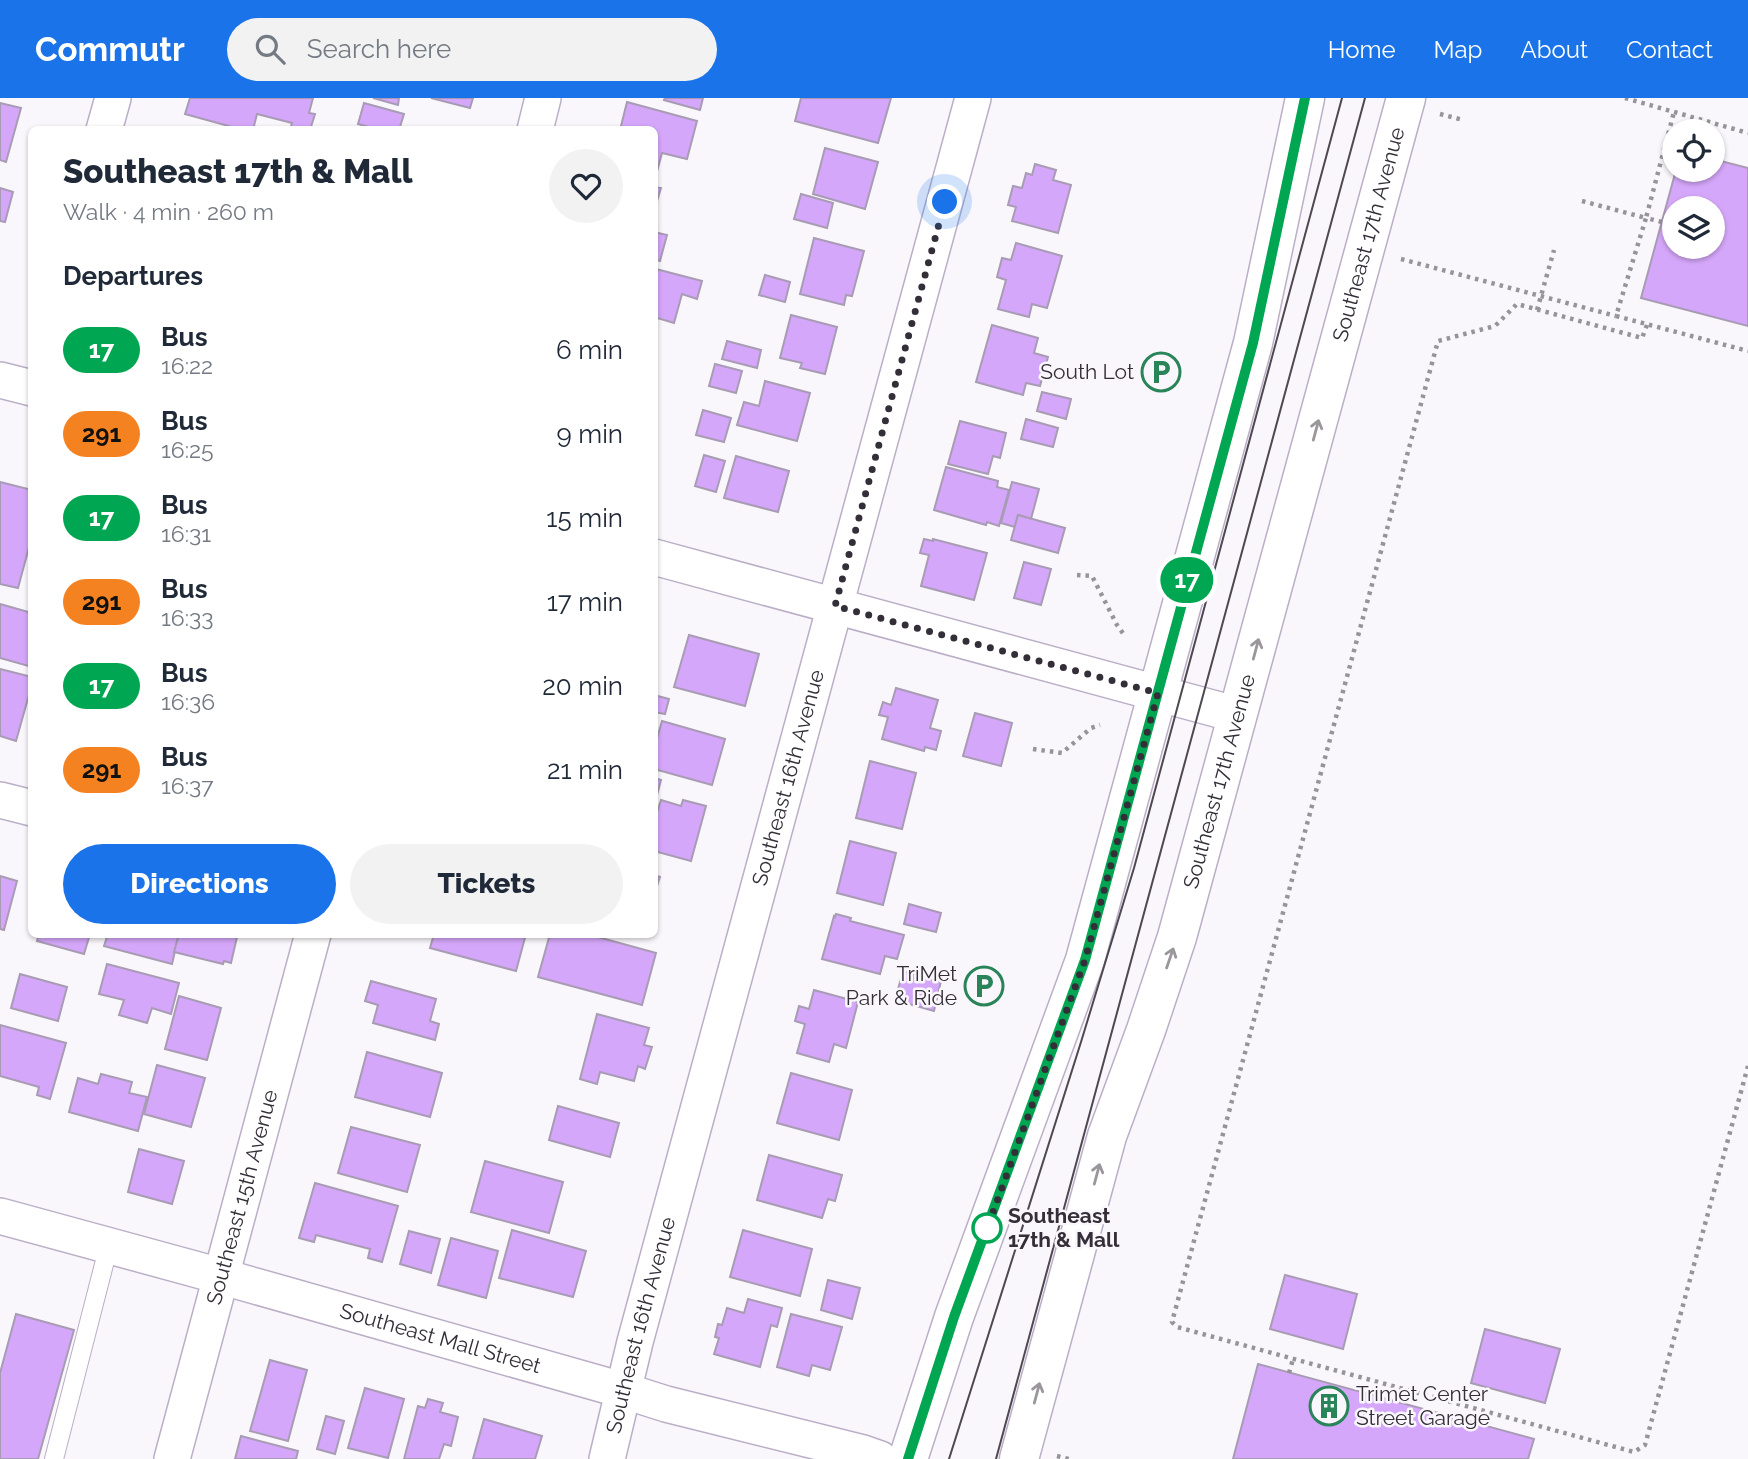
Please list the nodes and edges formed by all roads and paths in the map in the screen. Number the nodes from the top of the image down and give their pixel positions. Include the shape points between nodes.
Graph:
1 (113, 98) edge
2 (543, 98) edge
3 (973, 98) edge
4 (1305, 98) edge
5 (1406, 98) edge
6 (1625, 98) edge
7 (1674, 112) junction
8 (105, 126) edge
9 (536, 126) edge
10 (1748, 133) edge
11 (1582, 201) dead end
12 (1646, 218) junction
13 (1662, 222) dead end
14 (1553, 250) dead end
15 (1420, 263) dead end
16 (1541, 297) junction
17 (1537, 310) junction
18 (1616, 316) junction
19 (1647, 325) junction
20 (1748, 351) edge
21 (0, 380) edge
22 (28, 387) edge
23 (658, 558) edge
24 (1077, 575) dead end
25 (835, 606) junction
26 (1125, 636) dead end
27 (1158, 693) junction
28 (1238, 715) junction
29 (1100, 725) dead end
30 (1033, 749) dead end
31 (0, 800) edge
32 (28, 807) edge
33 (312, 938) edge
34 (1748, 1066) edge
35 (0, 1216) edge
36 (109, 1245) junction
37 (220, 1276) junction
38 (1293, 1359) junction
39 (1289, 1373) dead end
40 (622, 1390) junction
41 (54, 1459) edge
42 (172, 1459) edge
43 (607, 1459) edge
44 (880, 1459) edge
45 (908, 1459) edge
46 (1019, 1459) edge

1 - 8 street
2 - 9 street
3 - 25 street, Southeast 16th Avenue
4 - 27 street via 1253,343
28 -> 5 street, Southeast 17th Avenue
6 - 7 path
7 - 10 path
7 - 12 path
11 - 12 path
12 - 13 path
12 - 18 path
14 - 16 path
15 - 16 path
16 - 17 path
16 - 18 path
17 - 19 path via 1642,338
17 - 38 path via 1517,304 1495,326 1438,341 1172,1322
18 - 19 path
19 - 20 path
21 - 22 street
23 - 25 street
24 - 26 path via 1092,576
25 - 27 street
25 - 40 street, Southeast 16th Avenue
27 - 28 street
27 - 45 street via 1085,960 954,1317
46 -> 28 street, Southeast 17th Avenue via 1107,1136 1177,937
29 - 30 path via 1062,753
31 - 32 street
33 - 37 street, Southeast 15th Avenue
34 - 38 path via 1645,1445 1634,1452
35 - 36 street, Southeast Mall Street
36 - 37 street, Southeast Mall Street
36 - 41 lane
37 - 40 street, Southeast Mall Street
37 - 42 street, Southeast 15th Avenue
38 - 39 path
40 - 43 street, Southeast 16th Avenue
40 - 44 street, Southeast Mall Street

